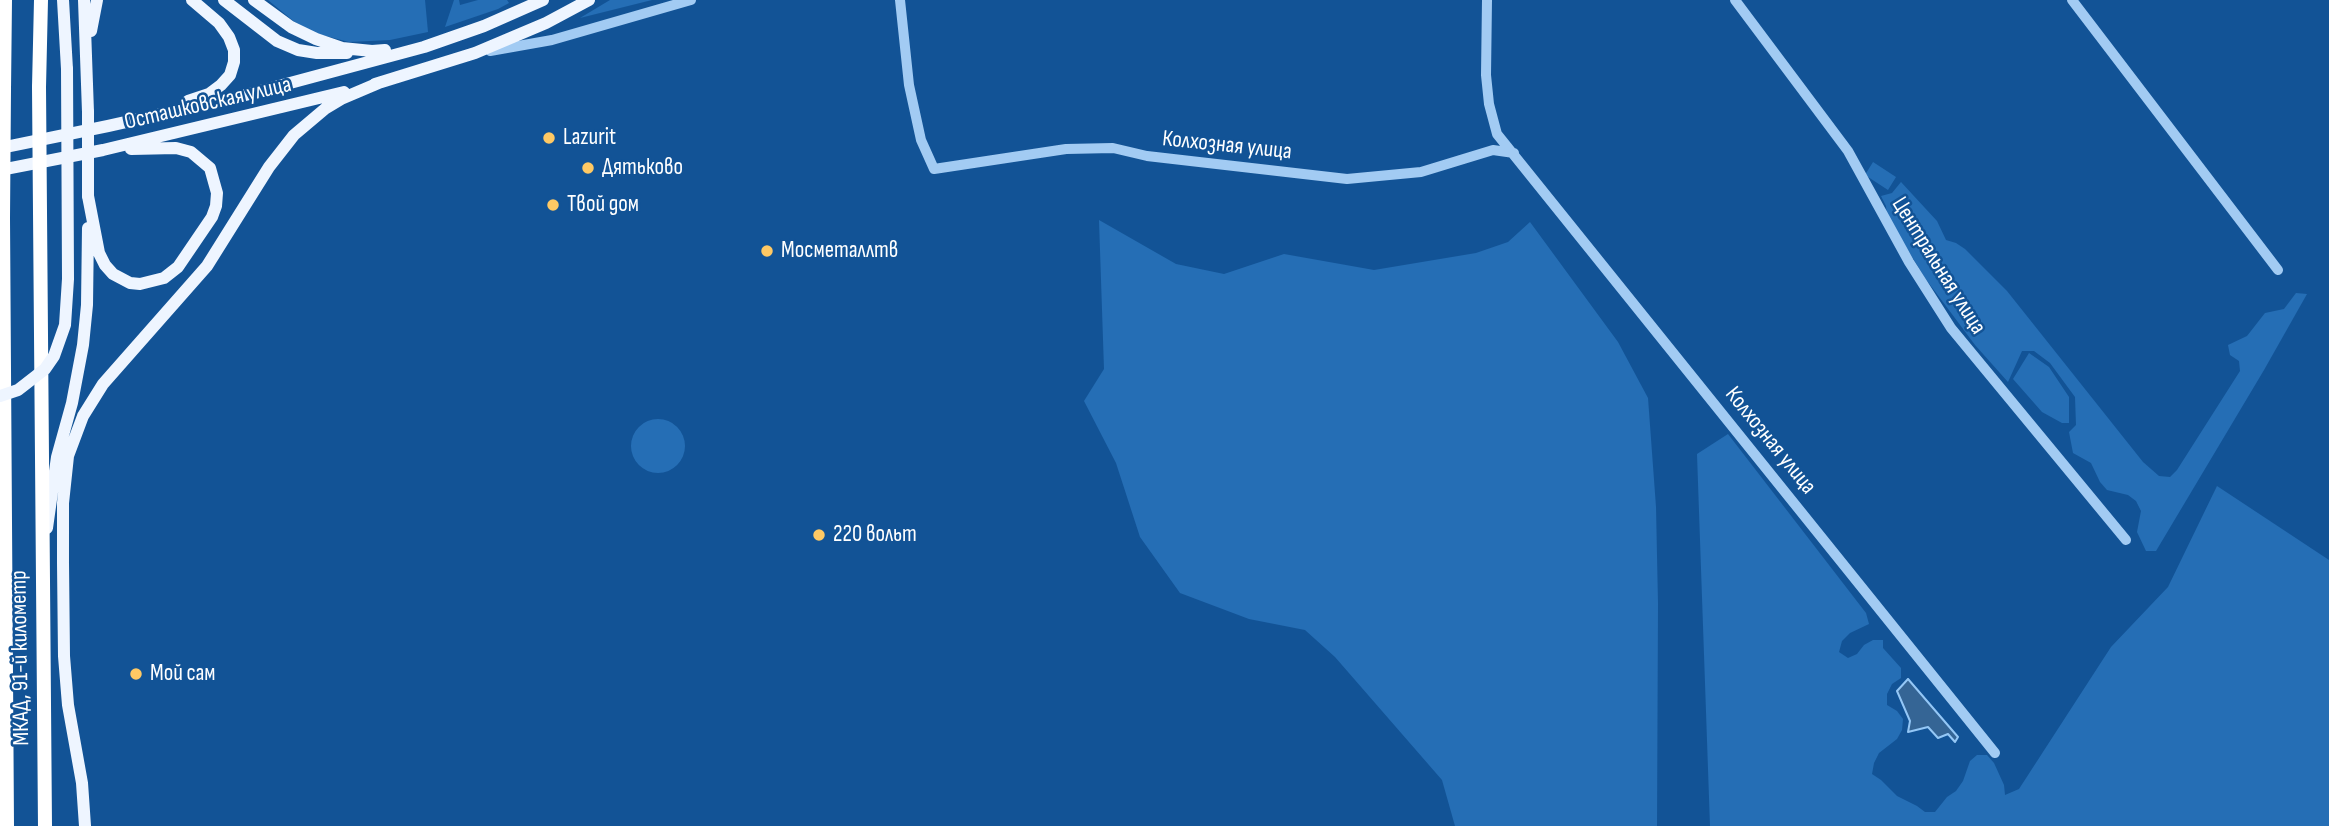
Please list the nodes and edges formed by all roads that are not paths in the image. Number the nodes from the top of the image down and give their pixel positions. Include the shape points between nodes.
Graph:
1 (5, 0) edge
2 (41, 0) edge
3 (63, 0) edge
4 (84, 0) edge
5 (97, 0) edge
6 (192, 0) edge
7 (224, 0) edge
8 (254, 0) edge
9 (543, 0) edge
10 (589, 0) edge
11 (664, 0) edge
12 (691, 0) edge
13 (900, 0) edge
14 (1487, 0) edge
15 (1735, 0) edge
16 (2072, 0) edge
17 (655, 11) junction
18 (424, 47) junction
19 (372, 51) junction
20 (475, 53) junction
21 (87, 66) junction
22 (381, 82) junction
23 (108, 126) junction
24 (1497, 134) junction
25 (0, 148) edge
26 (103, 150) junction
27 (1493, 150) junction
28 (1514, 153) junction
29 (0, 170) edge
30 (90, 215) junction
31 (2278, 270) dead end
32 (0, 396) edge
33 (72, 403) junction
34 (68, 456) junction
35 (0, 482) edge
36 (5, 531) junction
37 (2126, 540) dead end
38 (43, 565) junction
39 (1995, 753) dead end
40 (0, 765) edge
41 (6, 826) edge
42 (45, 826) edge
43 (85, 826) edge

1 - 36 highway, МКАД, 91-й километр, bridge
2 - 38 highway, МКАД, 91-й километр, bridge
3 - 32 main road, bridge via 67,69 65,325 45,369 18,390
4 - 21 main road
5 - 21 main road
6 - 23 main road via 229,37 234,50 230,75 209,94
7 - 19 main road via 277,41 298,50
8 - 19 main road via 316,40
9 - 18 main road
10 - 20 main road, Осташковская улица
11 - 17 street
12 - 17 street
13 - 27 street, Колхозная улица via 920,140 934,169 1066,149 1114,148 1147,156 1347,178 1421,172
14 - 24 street, Колхозная улица via 1486,75
15 - 37 street, Центральная улица via 1848,151 1951,328
16 - 31 street
17 - 20 street via 552,40
18 - 19 main road
18 - 23 main road, Осташковская улица
20 - 22 main road, Осташковская улица
21 - 30 main road, bridge
22 - 26 main road, Осташковская улица
22 - 34 main road via 326,108 282,150 207,266 103,384 83,416
23 - 25 main road, Осташковская улица
24 - 27 street
24 - 28 street, Колхозная улица
26 - 29 main road, Осташковская улица
26 - 30 main road via 176,148 191,152 210,168 216,206 178,267 164,278 140,284 121,279 104,265
27 - 28 street, Колхозная улица
28 - 39 street, Колхозная улица
30 - 33 main road via 87,305
33 - 34 main road
33 - 38 main road via 57,457
34 - 43 main road via 62,503 64,656
35 - 36 main road
36 - 41 highway, МКАД, 91-й километр
38 - 42 highway, МКАД, 91-й километр
40 - 41 main road

